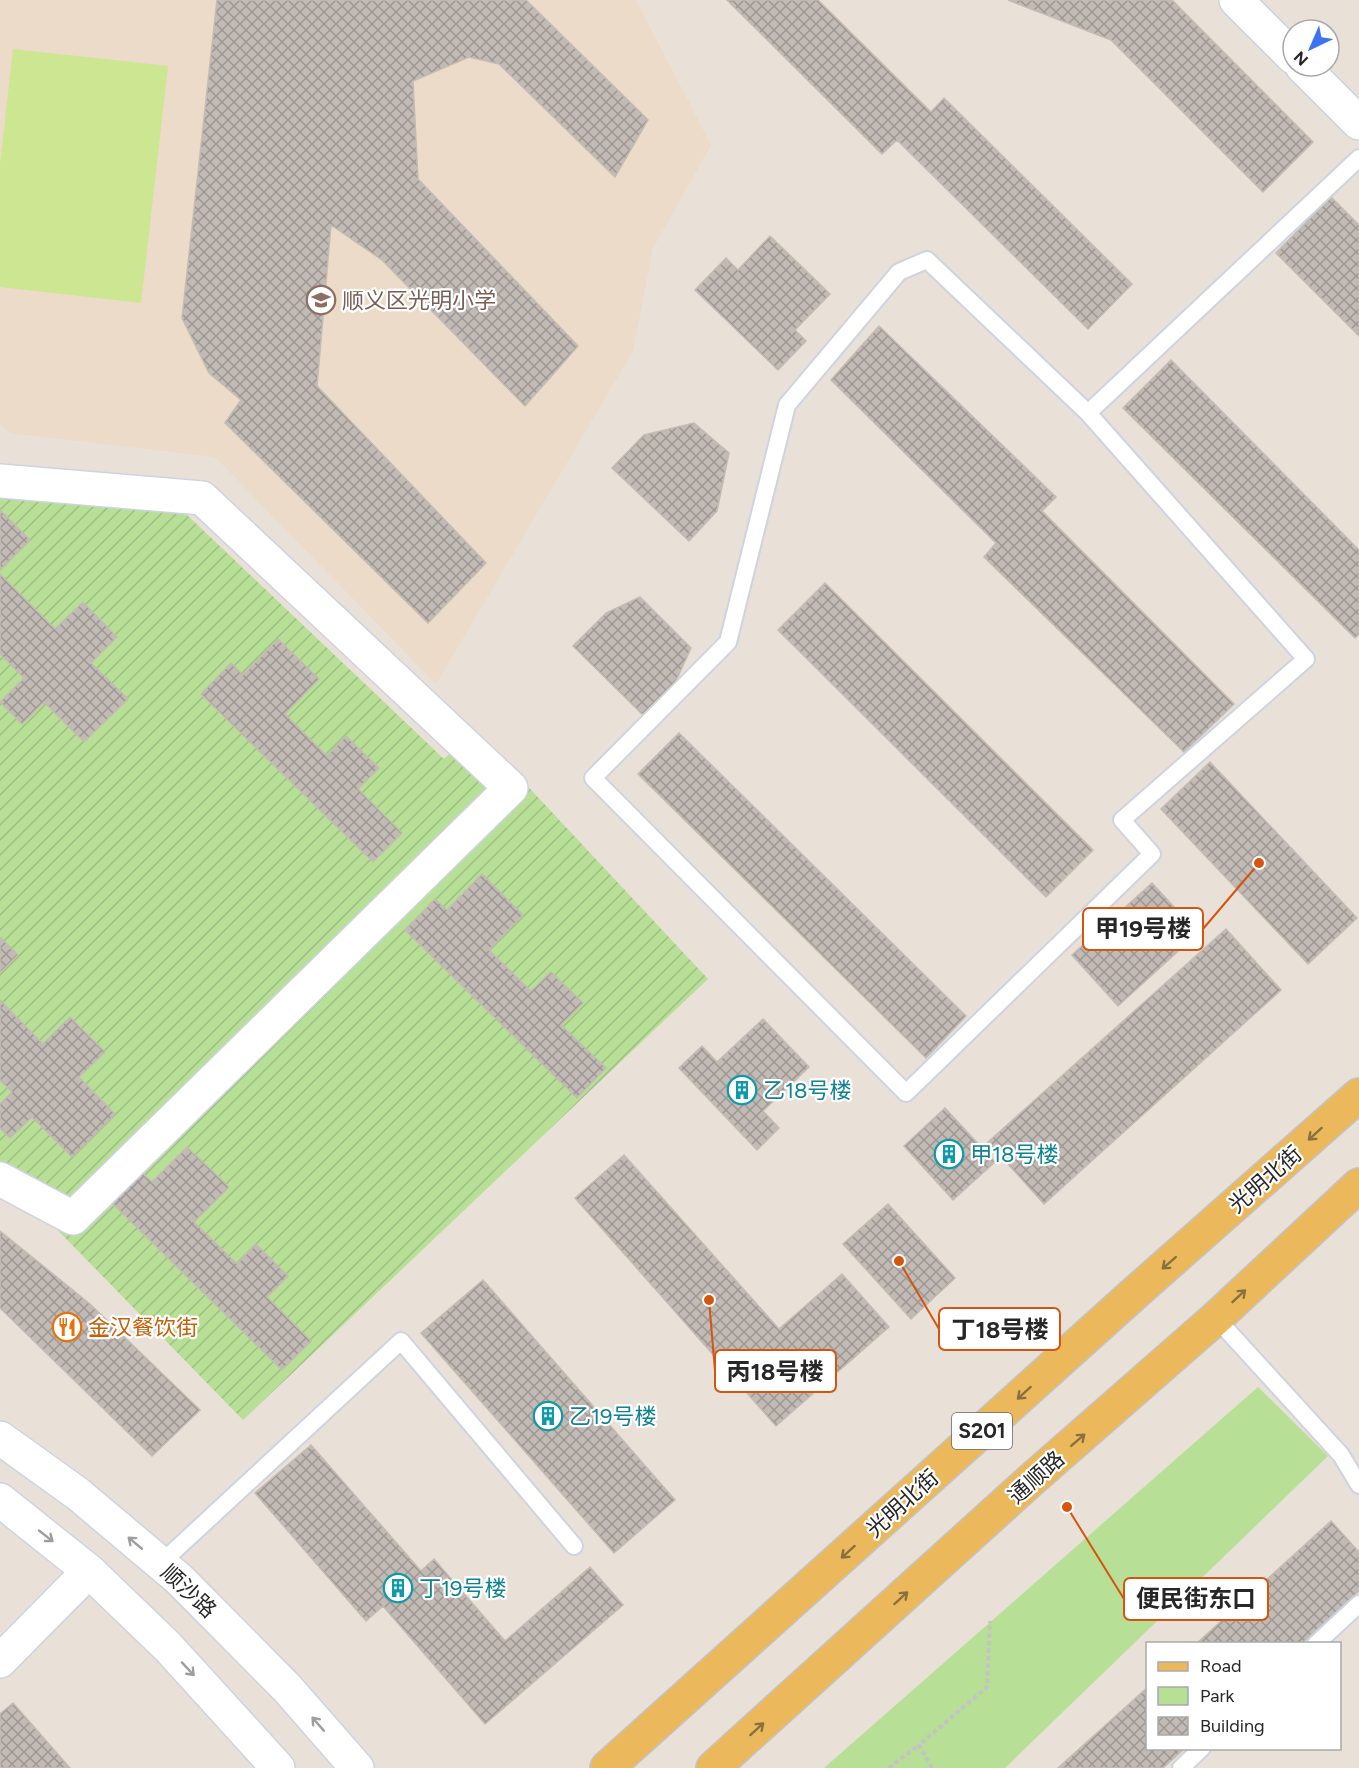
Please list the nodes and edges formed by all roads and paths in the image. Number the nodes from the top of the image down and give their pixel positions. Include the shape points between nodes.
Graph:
1 (1236, 0) edge
2 (1281, 45) edge
3 (1314, 78) edge
4 (1359, 123) edge
5 (1359, 158) edge
6 (1088, 413) junction
7 (0, 481) edge
8 (1359, 1095) edge
9 (0, 1179) edge
10 (1359, 1185) edge
11 (1216, 1318) junction
12 (0, 1438) edge
13 (1359, 1485) edge
14 (0, 1500) edge
15 (574, 1546) dead end
16 (160, 1564) junction
17 (89, 1570) junction
18 (1359, 1604) edge
19 (990, 1622) dead end
20 (1318, 1642) edge
21 (0, 1661) edge
22 (919, 1745) junction
23 (1201, 1750) edge
24 (278, 1768) edge
25 (357, 1768) edge
26 (607, 1768) edge
27 (713, 1768) edge
28 (889, 1768) edge
29 (932, 1768) edge
30 (1180, 1768) edge

1 - 2 street
3 - 4 street
5 - 6 lane
6 - 6 lane via 927,260 899,272 787,405 728,642 593,778 906,1093 1152,854 1122,820 1306,659
7 - 9 street via 202,498 511,788 73,1218
8 -> 26 main road, 光明北街 / S201
11 -> 10 main road, 通顺路
11 - 13 lane via 1341,1455
27 -> 11 main road, 通顺路
16 -> 12 street, 顺沙路 via 78,1494
14 -> 17 street
15 - 16 lane via 401,1341
25 -> 16 street, 顺沙路 via 287,1688
17 - 21 street
17 -> 24 street via 168,1647
18 - 20 lane
19 - 22 path via 987,1687
22 - 28 path
22 - 29 path
23 - 30 lane

